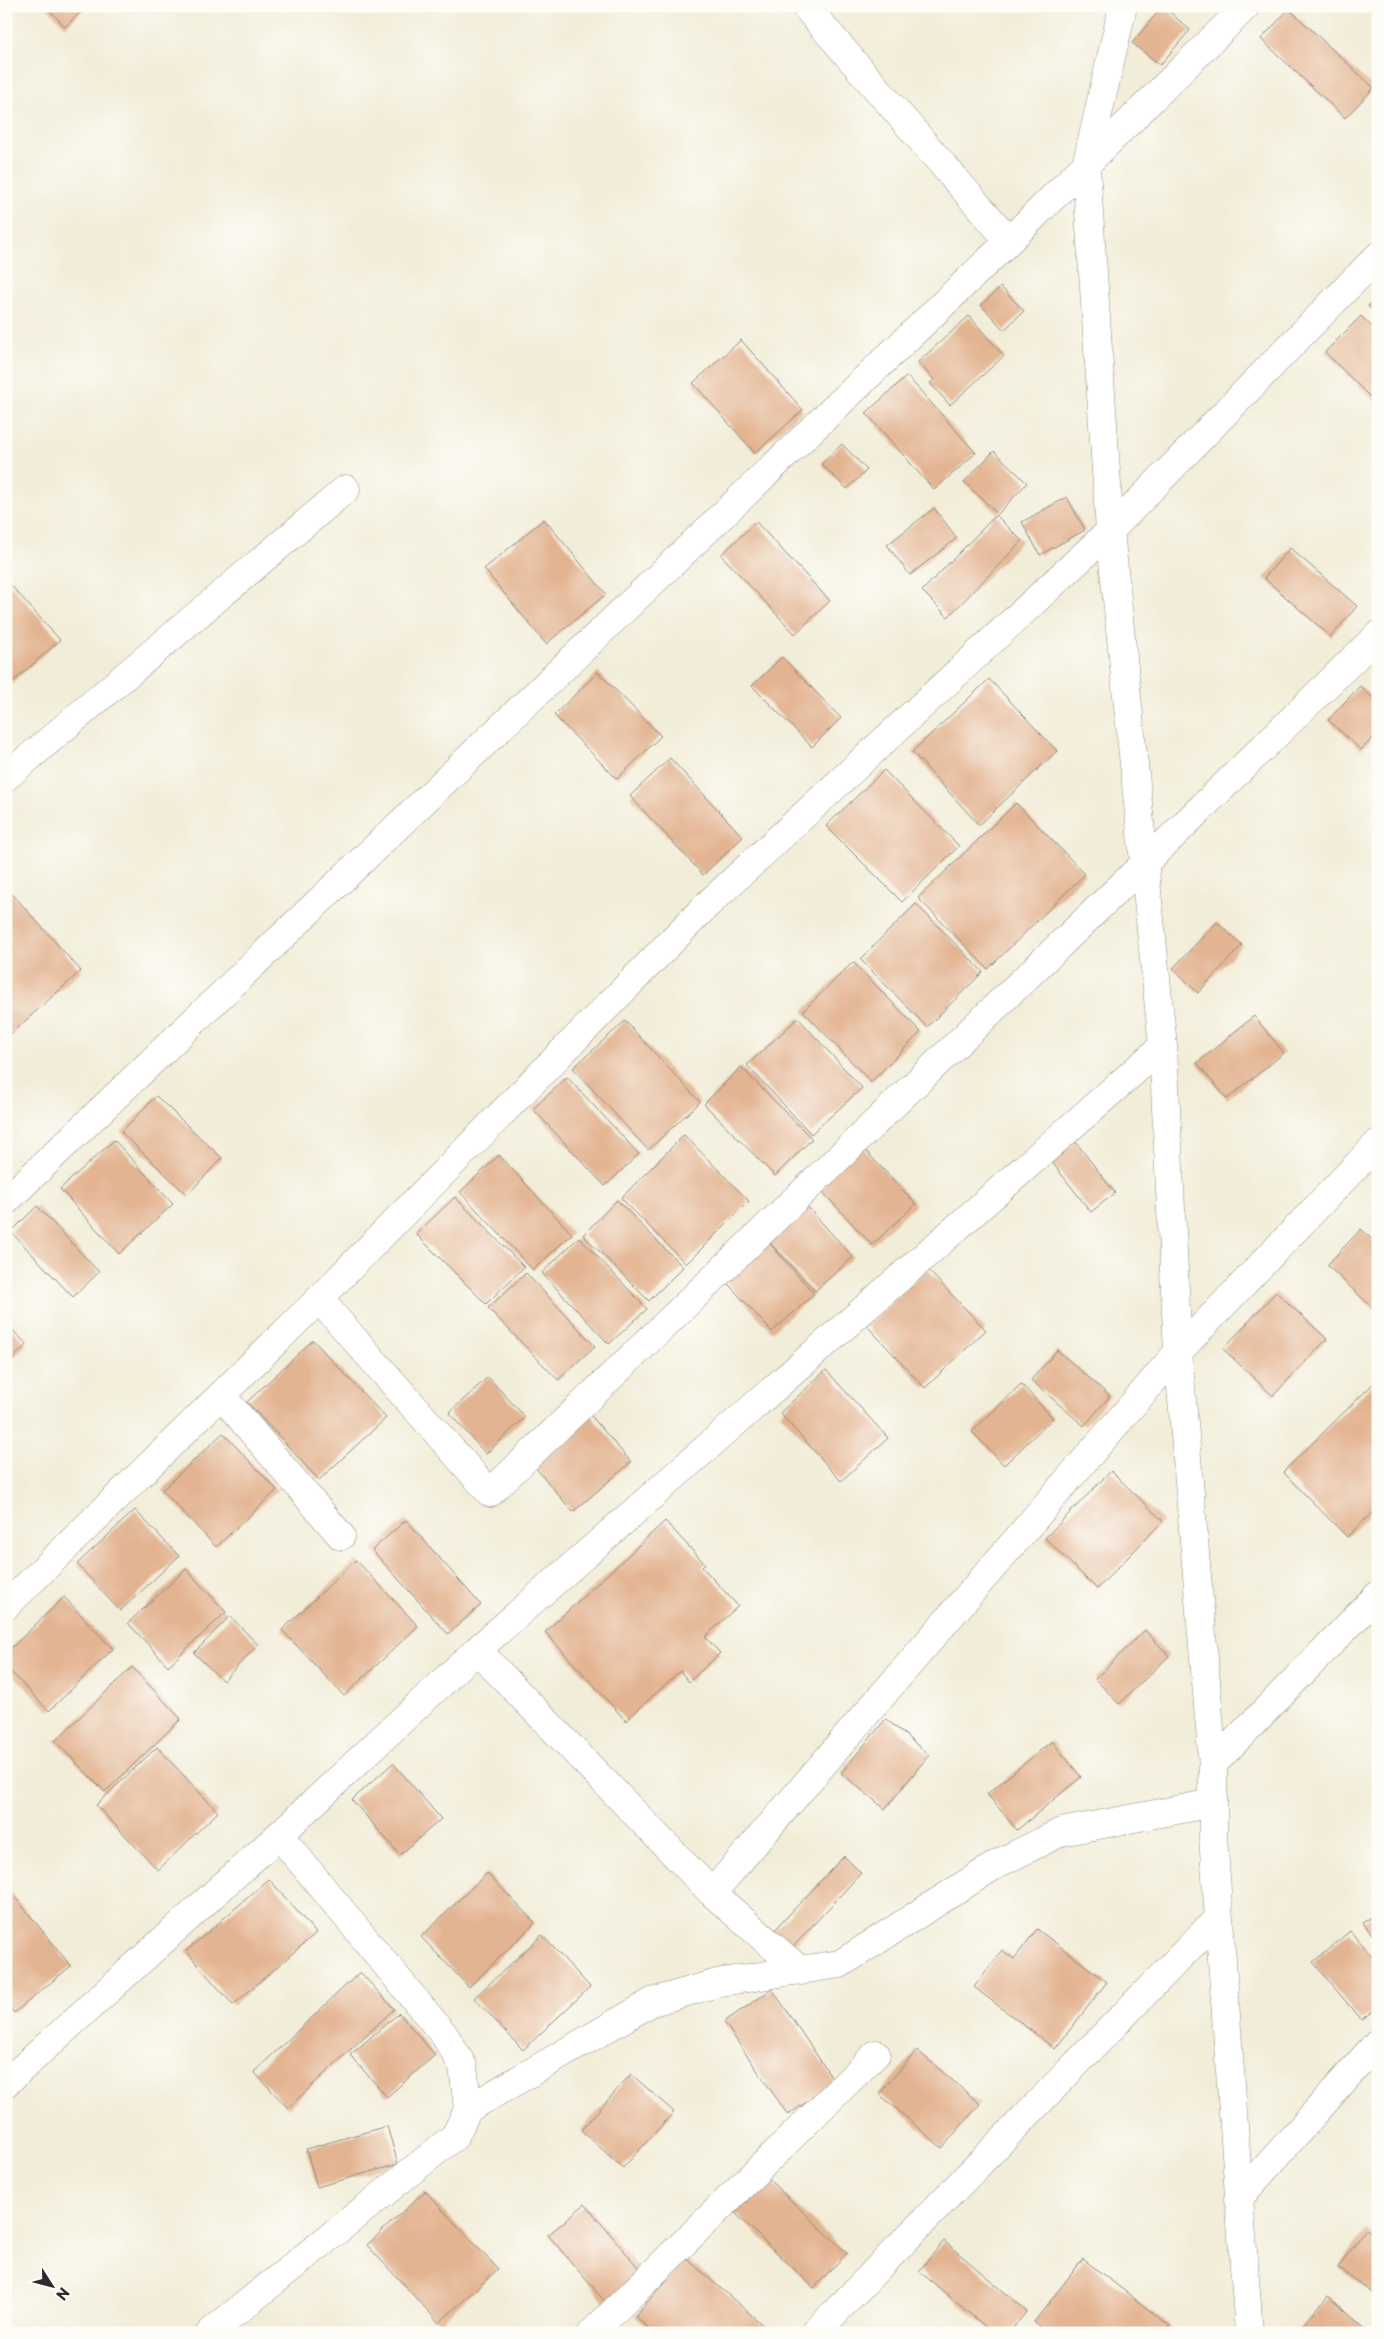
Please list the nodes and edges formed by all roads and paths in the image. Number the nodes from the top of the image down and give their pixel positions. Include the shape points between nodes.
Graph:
1 (805, 6) edge
2 (1100, 6) edge
3 (1246, 6) edge
4 (1120, 17) edge
5 (1086, 166) junction
6 (1009, 240) junction
7 (1378, 256) edge
8 (346, 489) dead end
9 (1110, 531) junction
10 (1378, 635) edge
11 (6, 777) edge
12 (1144, 864) junction
13 (1162, 1046) junction
14 (1378, 1143) edge
15 (6, 1202) edge
16 (319, 1299) junction
17 (1178, 1352) junction
18 (221, 1395) junction
19 (341, 1536) dead end
20 (1378, 1594) edge
21 (6, 1606) edge
22 (477, 1650) junction
23 (1213, 1764) junction
24 (1213, 1802) junction
25 (279, 1835) junction
26 (712, 1892) junction
27 (1218, 1918) junction
28 (801, 1971) junction
29 (1378, 2042) edge
30 (876, 2054) dead end
31 (6, 2083) edge
32 (468, 2110) junction
33 (1238, 2198) junction
34 (210, 2333) edge
35 (592, 2333) edge
36 (815, 2333) edge
37 (1249, 2333) edge

1 - 6 street
2 - 4 street
3 - 5 street
4 - 5 street
5 - 6 street
5 - 9 street
6 - 15 street
7 - 9 street
8 - 11 street
9 - 12 street
9 - 16 street via 707,905
10 - 12 street
12 - 13 street
12 - 16 street via 490,1493
13 - 17 street
13 - 22 street
14 - 17 street
16 - 18 street
17 - 23 street
17 - 26 street
18 - 19 street
18 - 21 street
20 - 23 street
22 - 25 street
22 - 26 street
23 - 24 street
24 - 27 street
24 - 28 street via 1061,1832 997,1864 840,1964
25 - 31 street
25 - 32 street via 445,2036 463,2066
26 - 28 street
27 - 33 street
27 - 36 street
28 - 32 street via 721,1982 652,2002
29 - 33 street
30 - 35 street
32 - 34 street via 455,2136
33 - 37 street

